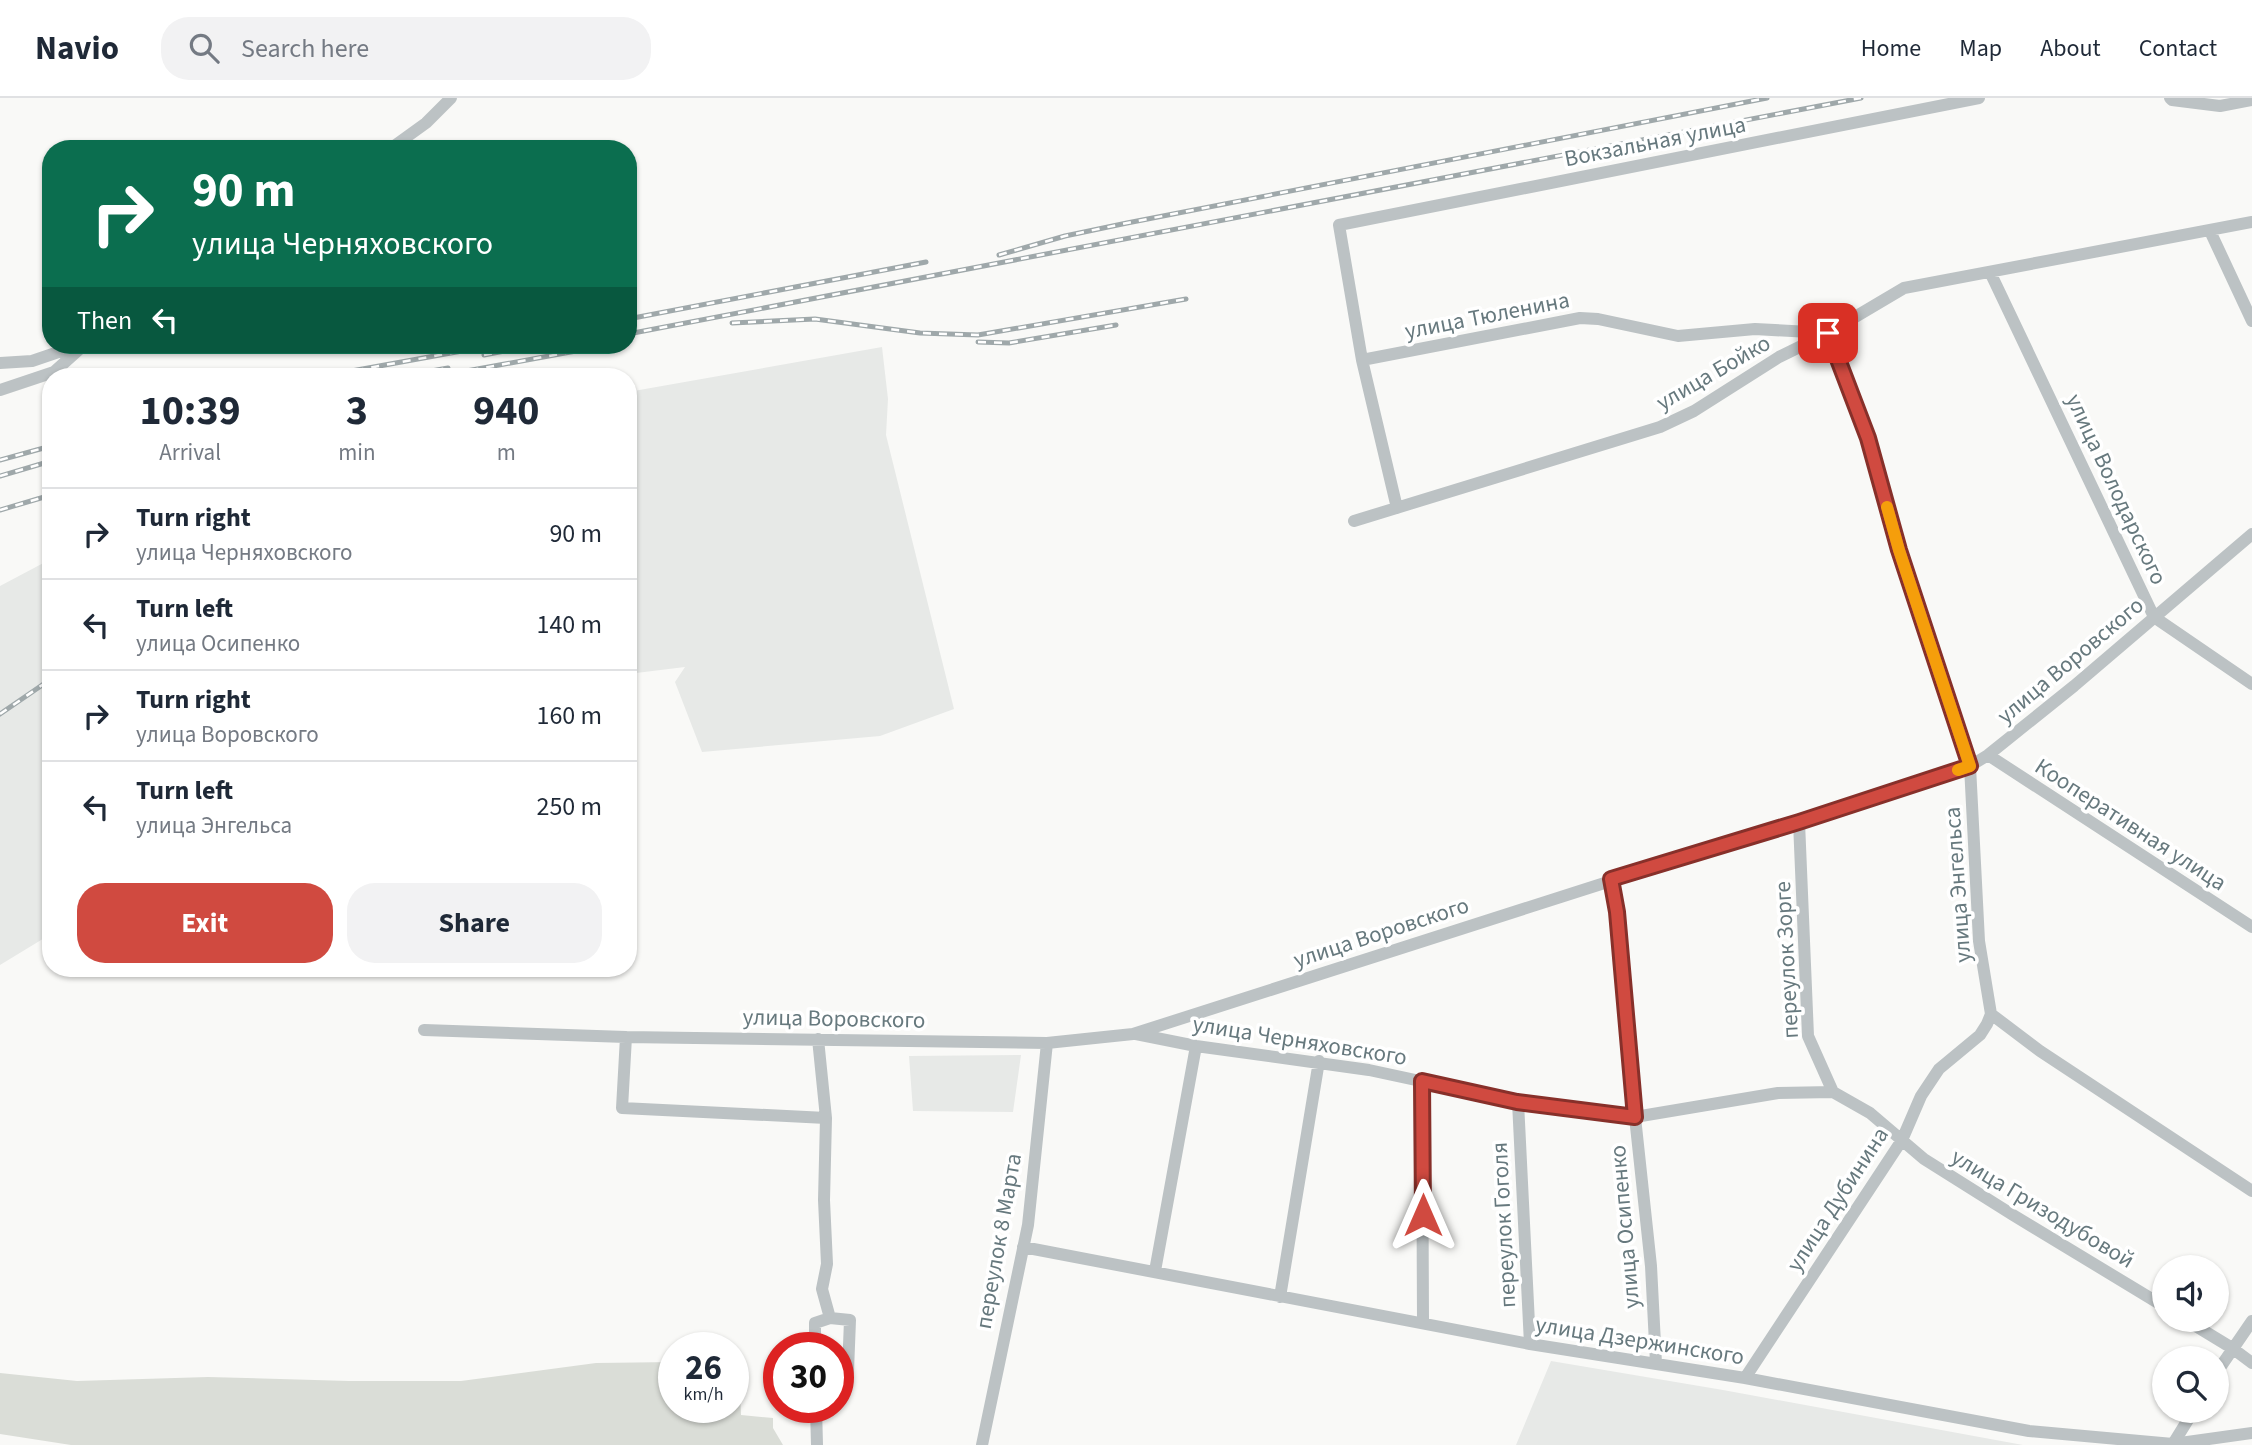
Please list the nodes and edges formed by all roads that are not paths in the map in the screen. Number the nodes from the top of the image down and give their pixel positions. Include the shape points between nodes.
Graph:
1 (451, 98) edge
2 (1979, 98) edge
3 (2170, 98) edge
4 (2252, 100) edge
5 (402, 140) edge
6 (2252, 222) edge
7 (2210, 231) junction
8 (1990, 272) junction
9 (2252, 321) edge
10 (1828, 333) junction
11 (53, 354) edge
12 (74, 354) edge
13 (1362, 360) junction
14 (0, 363) edge
15 (58, 368) edge
16 (42, 376) edge
17 (0, 390) edge
18 (1397, 508) junction
19 (1354, 521) dead end
20 (2252, 534) edge
21 (2154, 617) junction
22 (2252, 684) edge
23 (1988, 755) junction
24 (1970, 766) junction
25 (1799, 822) junction
26 (1611, 879) junction
27 (2252, 927) edge
28 (1991, 1014) junction
29 (424, 1030) dead end
30 (1133, 1034) junction
31 (626, 1037) junction
32 (818, 1039) junction
33 (1046, 1043) junction
34 (1196, 1045) junction
35 (1319, 1061) junction
36 (1422, 1081) junction
37 (1833, 1092) junction
38 (1517, 1102) junction
39 (1635, 1117) junction
40 (825, 1118) junction
41 (1902, 1140) junction
42 (2252, 1191) edge
43 (1023, 1247) junction
44 (1155, 1271) junction
45 (1280, 1297) junction
46 (2152, 1299) edge
47 (830, 1318) junction
48 (2252, 1321) edge
49 (1423, 1322) junction
50 (815, 1332) edge
51 (850, 1332) edge
52 (2206, 1332) edge
53 (1530, 1345) junction
54 (2232, 1348) junction
55 (2229, 1353) edge
56 (1656, 1363) junction
57 (2252, 1363) edge
58 (1745, 1378) junction
59 (816, 1423) edge
60 (2186, 1423) edge
61 (2252, 1433) edge
62 (2173, 1444) edge
63 (817, 1445) edge
64 (982, 1445) edge

1 - 5 street
2 - 13 street, Вокзальная улица via 1339,225
3 - 4 street via 2220,106
6 - 7 street, улица Бойко
7 - 8 street, улица Бойко
7 - 9 street
8 - 10 street, улица Бойко via 1904,288
8 - 21 street, улица Володарского
10 - 13 street, улица Тюленина via 1755,329 1678,336 1580,318
10 - 18 street, улица Бойко via 1660,427
10 - 24 street, улица Энгельса via 1868,438 1899,550
11 - 14 street
12 - 15 street
13 - 18 street
16 - 17 street
18 - 19 street, улица Бойко
20 - 21 street, улица Воровского
21 - 22 street, улица Володарского
21 - 23 street, улица Воровского
23 - 24 street, улица Воровского
23 - 27 street, Кооперативная улица
24 - 25 street, улица Воровского
24 - 28 street, улица Энгельса via 1979,941
25 - 26 street, улица Воровского
25 - 37 street, переулок Зорге via 1808,1036
26 - 30 street, улица Воровского
26 - 39 street, улица Осипенко
28 - 41 street, улица Дубинина via 1980,1035 1939,1069
28 - 42 street
29 - 31 street, улица Воровского
30 - 33 street, улица Воровского
30 - 34 street, улица Черняховского
31 - 32 street, улица Воровского
31 - 40 street via 622,1108
32 - 33 street, улица Воровского
32 - 40 street
33 - 43 street, переулок 8 Марта
34 - 35 street, улица Черняховского
34 - 44 street
35 - 36 street, улица Черняховского
35 - 45 street
36 - 38 street, улица Черняховского
36 - 49 street
37 - 39 street, улица Черняховского via 1778,1093
37 - 41 street via 1870,1113
38 - 39 street, улица Черняховского
38 - 53 street, переулок Гоголя
39 - 56 street, улица Осипенко
40 - 47 street via 827,1265 822,1289
41 - 46 street, улица Гризодубовой via 2013,1216
41 - 58 street, улица Дубинина
43 - 44 street, улица Дзержинского
43 - 64 street, переулок 8 Марта
44 - 45 street, улица Дзержинского
45 - 49 street, улица Дзержинского
47 - 50 street via 815,1323
47 - 51 street via 850,1320
48 - 54 street
49 - 53 street, улица Дзержинского
52 - 54 street
53 - 56 street, улица Дзержинского
54 - 55 street
54 - 57 street
56 - 58 street, улица Дзержинского
58 - 62 street, улица Дзержинского via 2029,1431
59 - 63 street
60 - 62 street
61 - 62 street, улица Дзержинского

